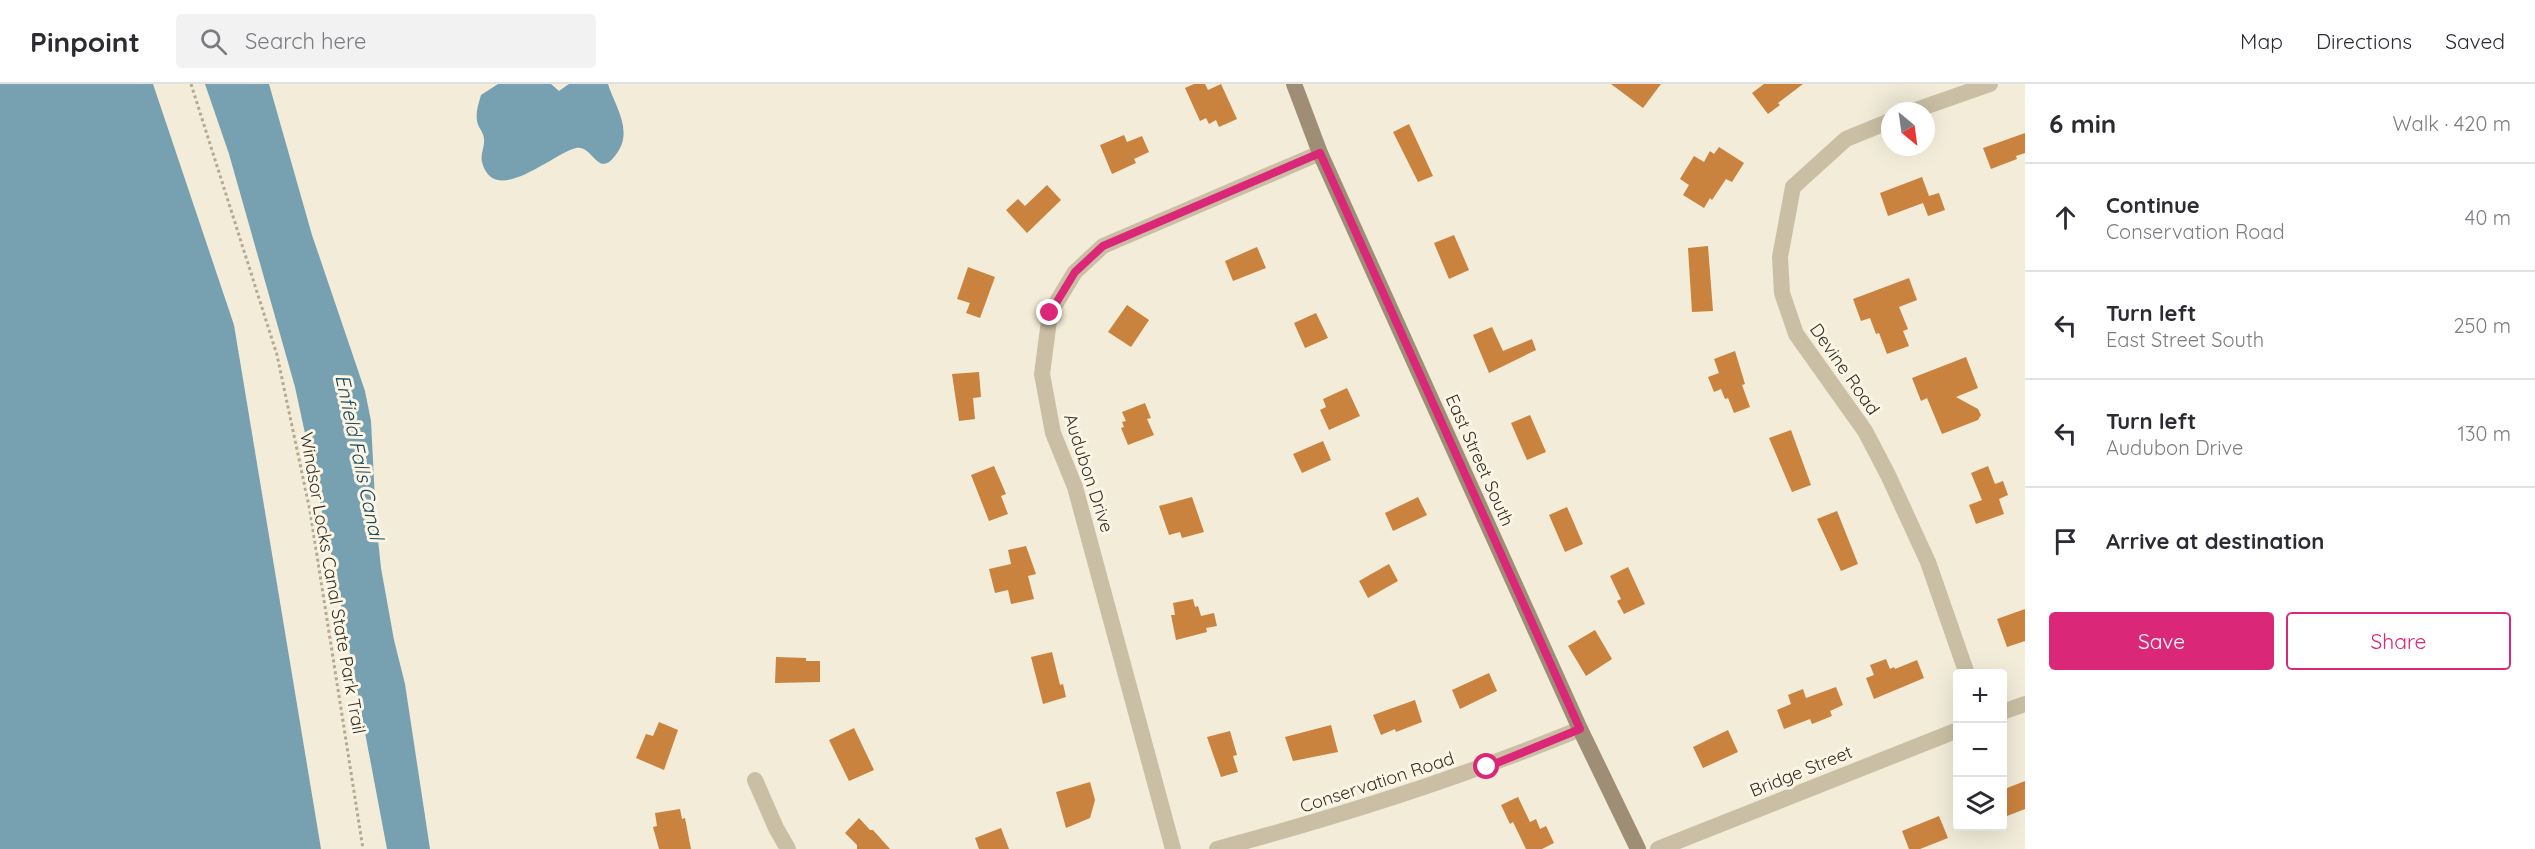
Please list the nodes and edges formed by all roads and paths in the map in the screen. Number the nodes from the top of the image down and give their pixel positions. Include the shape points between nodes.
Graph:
1 (191, 84) edge
2 (1294, 84) edge
3 (1990, 84) edge
4 (1935, 103) edge
5 (1881, 125) edge
6 (1320, 153) junction
7 (1965, 669) edge
8 (2025, 704) edge
9 (2007, 710) edge
10 (1580, 729) junction
11 (1953, 732) edge
12 (755, 780) dead end
13 (363, 849) edge
14 (788, 849) edge
15 (1173, 849) edge
16 (1216, 849) edge
17 (1638, 849) edge
18 (1658, 849) edge

1 - 13 path, Windsor Locks Canal State Park Trail via 277,356 310,511
2 - 6 main road, East Street South
3 - 4 street
5 - 7 street, Devine Road via 1846,140 1794,187 1780,257 1782,293 1796,334 1865,431 1888,476 1928,562
6 - 10 main road, East Street South
6 - 15 street, Audubon Drive via 1103,246 1075,272 1050,313 1042,374 1053,433 1078,498
8 - 9 street
10 - 16 street, Conservation Road via 1487,767
10 - 17 main road, East Street South
11 - 18 street, Bridge Street
12 - 14 street

